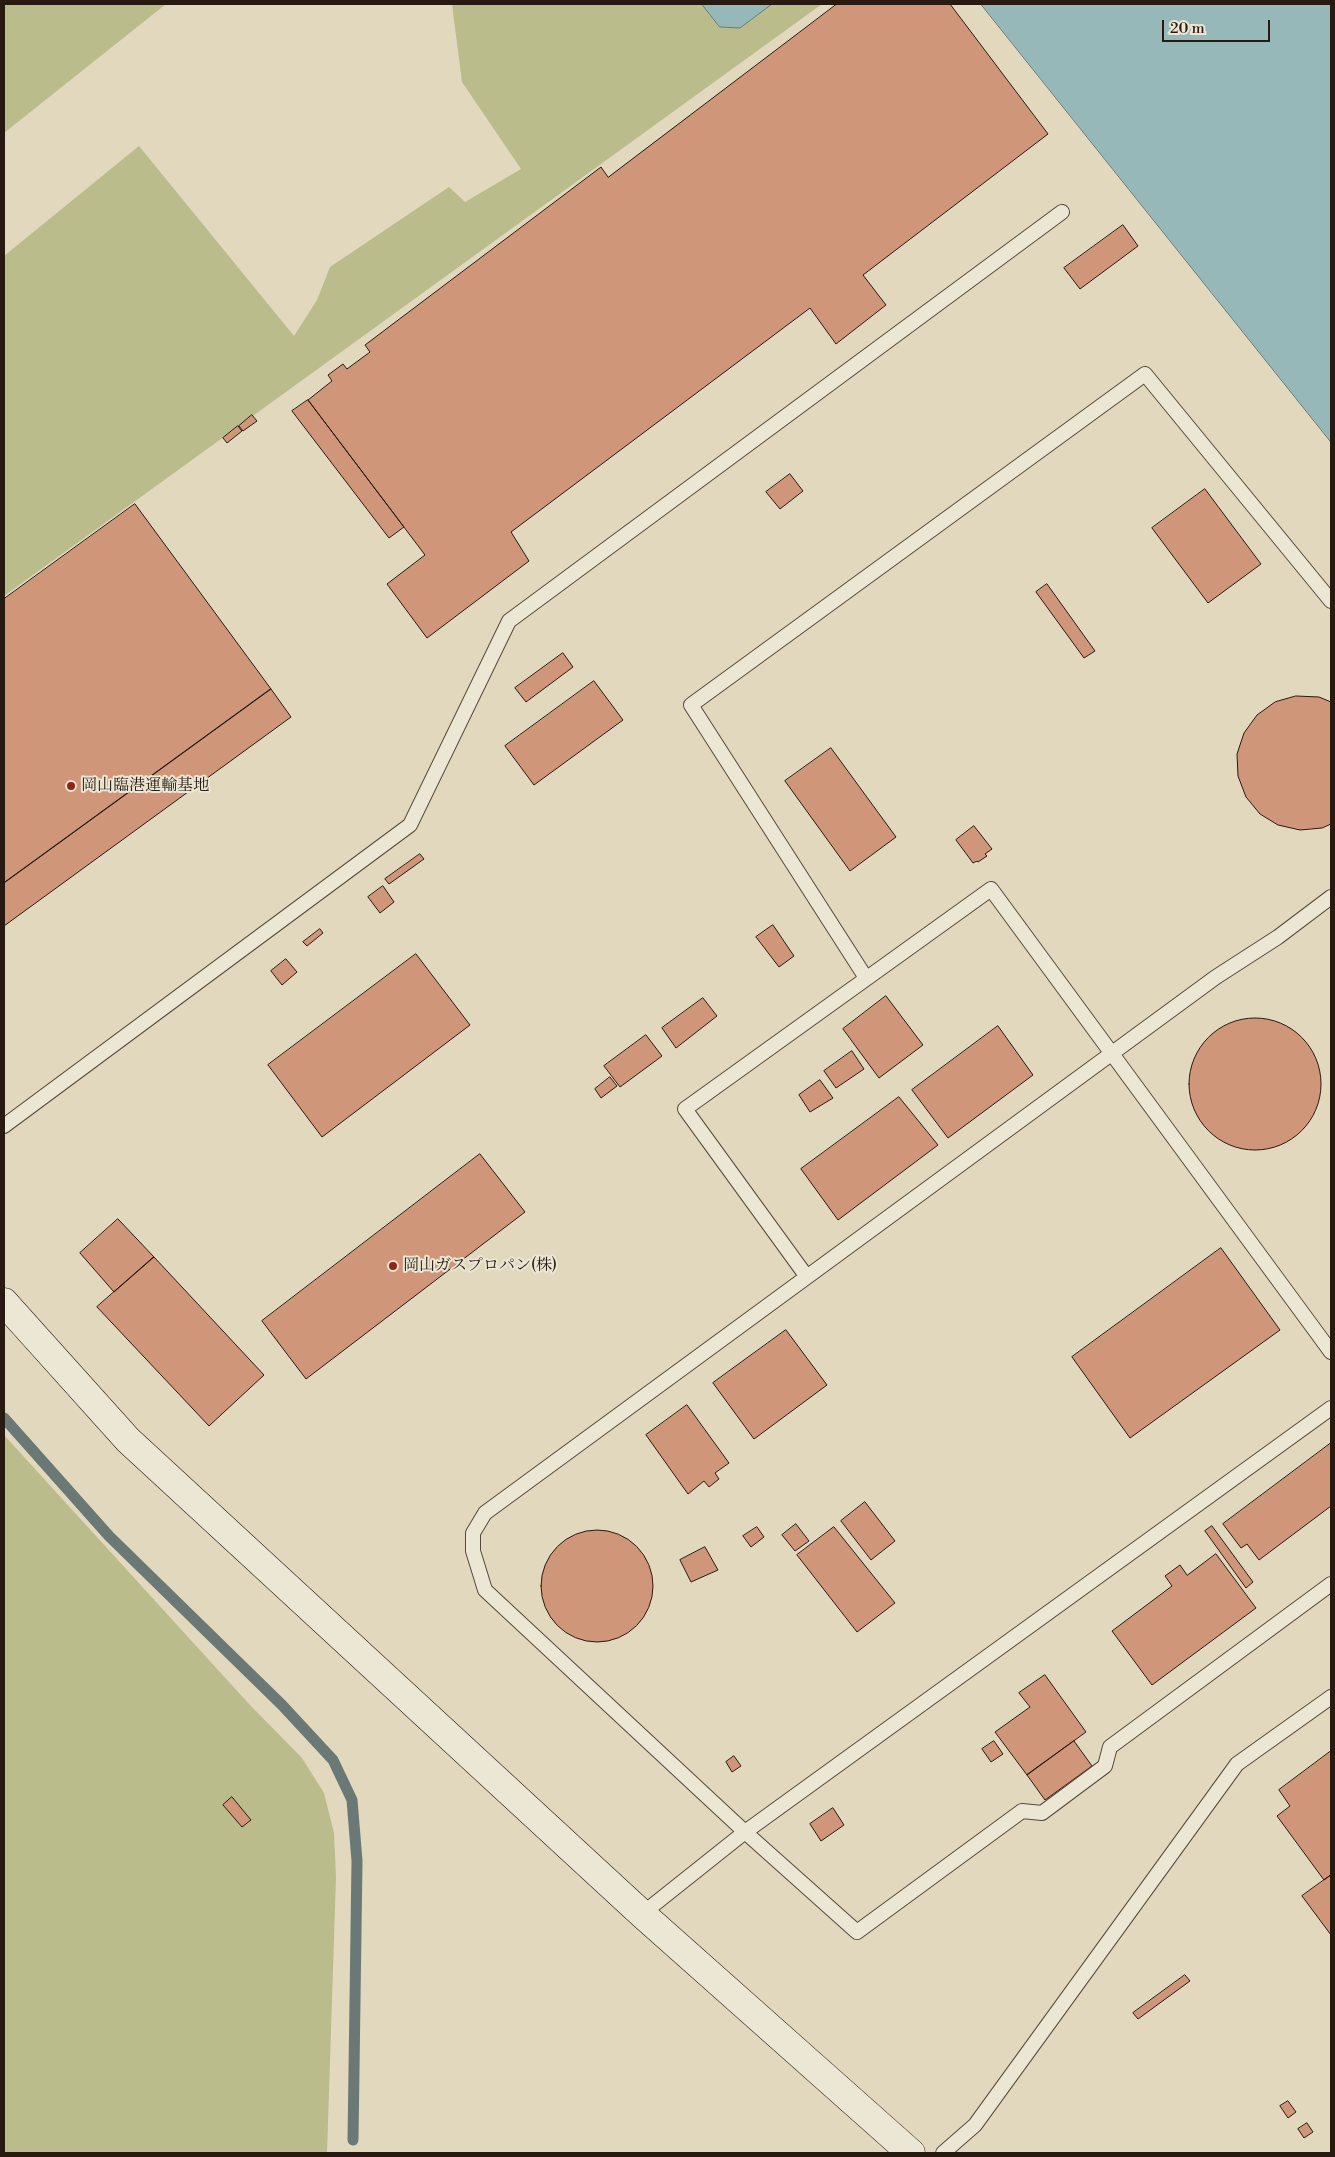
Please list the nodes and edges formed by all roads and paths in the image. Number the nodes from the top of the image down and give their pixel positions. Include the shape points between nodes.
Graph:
1 (1062, 212) dead end
2 (1331, 601) edge
3 (1331, 896) edge
4 (866, 978) junction
5 (1112, 1053) junction
6 (4, 1126) edge
7 (807, 1277) junction
8 (4, 1302) edge
9 (1331, 1350) edge
10 (1331, 1408) edge
11 (1331, 1584) edge
12 (1331, 1697) edge
13 (745, 1832) junction
14 (642, 1914) junction
15 (911, 2153) edge
16 (943, 2153) edge

1 - 6 lane via 509,621 410,825
2 - 4 lane via 1145,374 691,705
3 - 5 lane
4 - 5 lane via 991,889
4 - 7 lane via 685,1109
5 - 7 lane
5 - 9 lane
7 - 13 lane via 485,1513 473,1533 473,1551 485,1590
8 - 14 street via 128,1440
10 - 13 lane
11 - 13 lane via 1110,1747 1105,1766 1042,1813 1022,1811 857,1932
12 - 16 lane via 1237,1764 975,2125
13 - 14 lane
14 - 15 street

